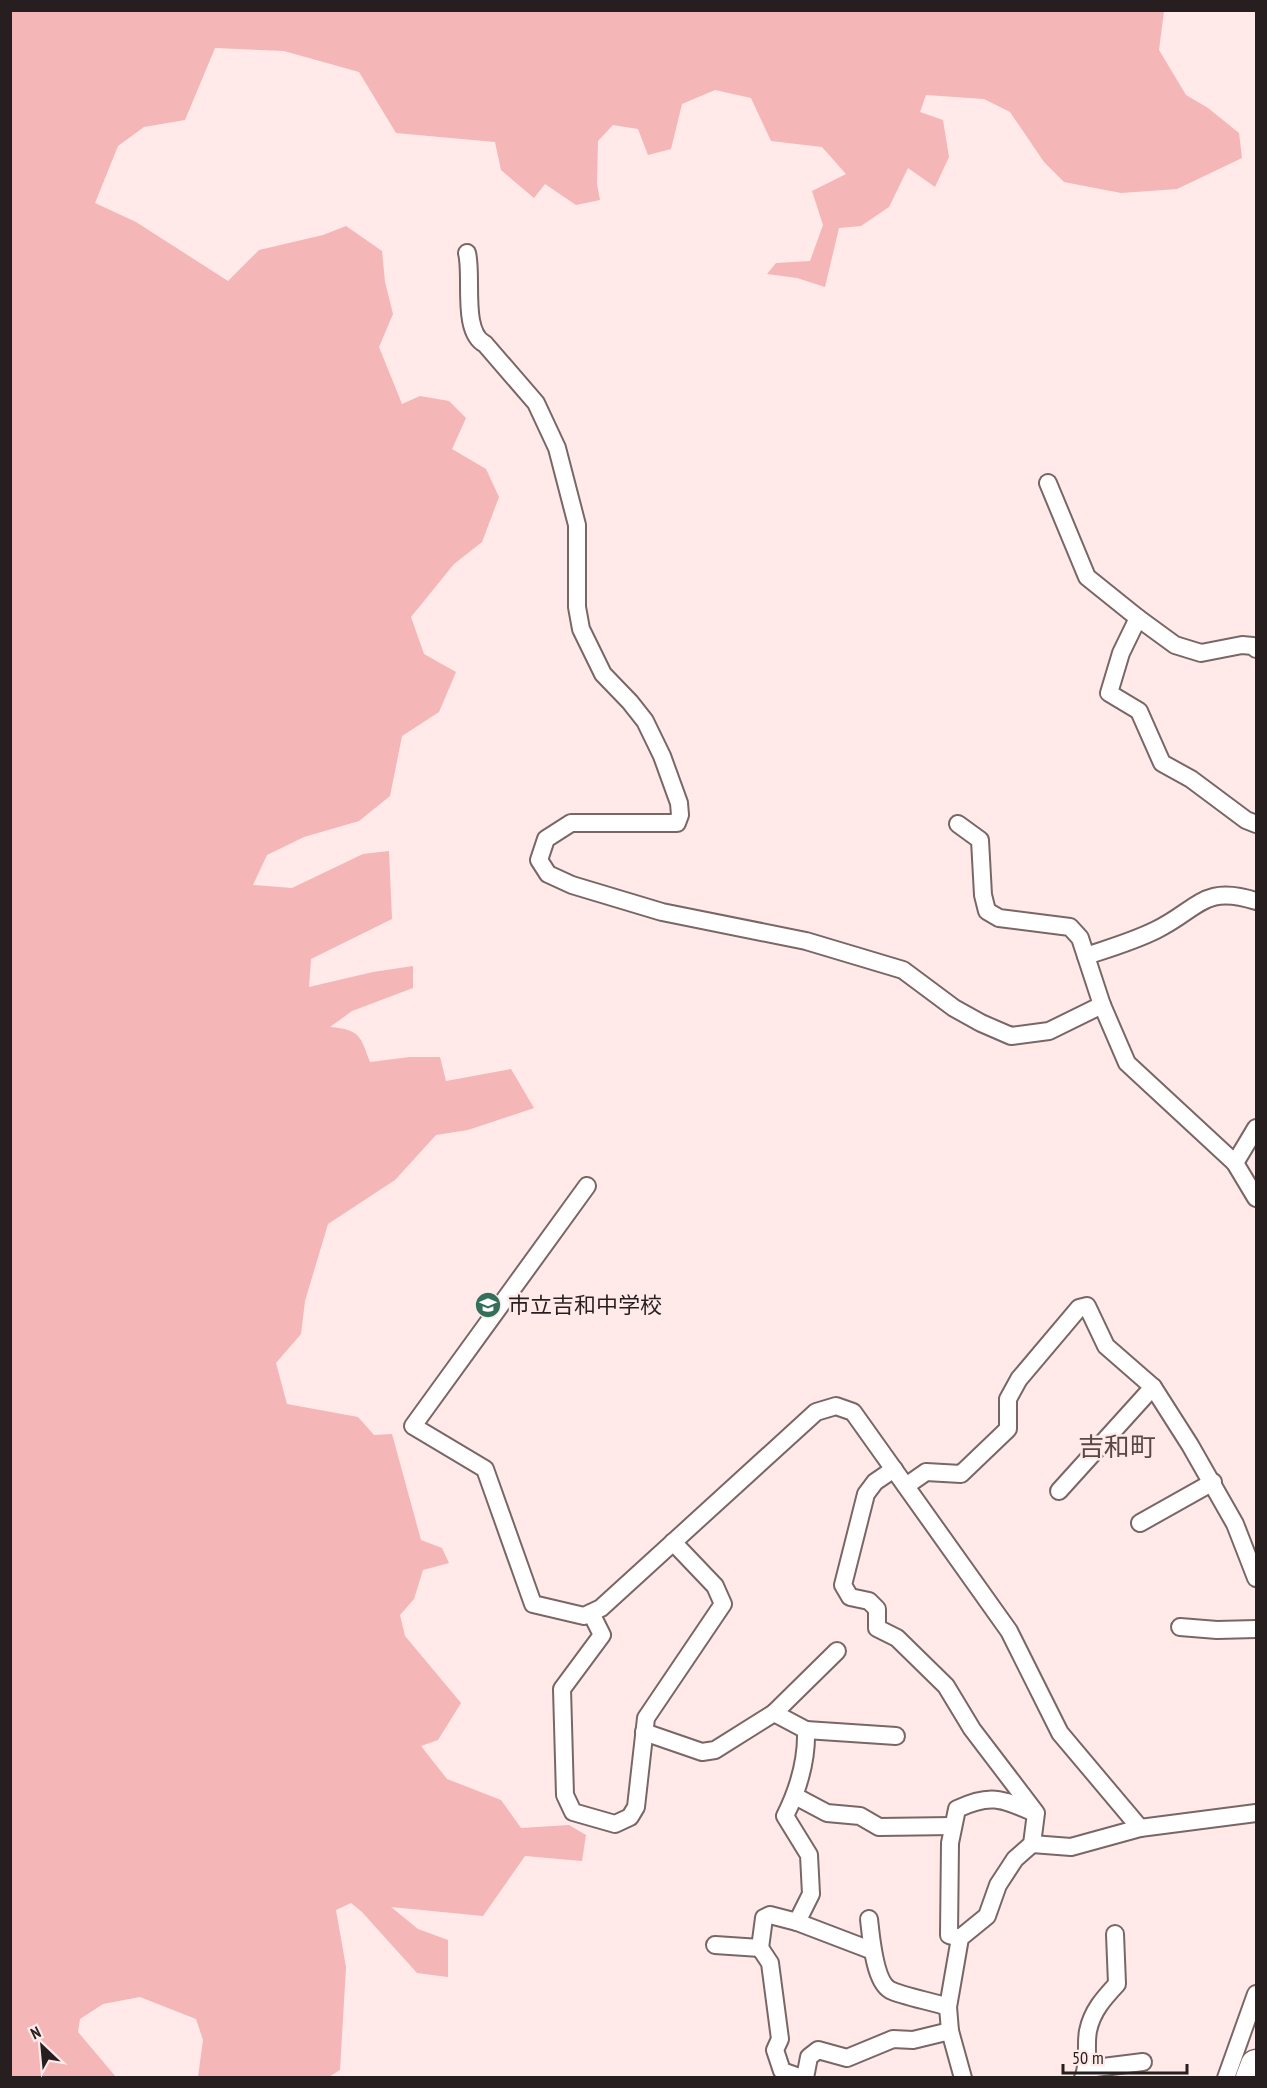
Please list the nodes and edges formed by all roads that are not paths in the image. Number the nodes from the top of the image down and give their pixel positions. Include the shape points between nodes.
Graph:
1 (467, 253) dead end
2 (1048, 483) dead end
3 (1138, 618) junction
4 (1257, 649) edge
5 (958, 824) dead end
6 (1257, 824) edge
7 (1257, 901) edge
8 (1086, 956) junction
9 (1102, 1005) junction
10 (1257, 1128) edge
11 (1235, 1163) junction
12 (587, 1186) dead end
13 (1257, 1198) edge
14 (1153, 1387) junction
15 (894, 1469) junction
16 (1213, 1482) junction
17 (906, 1486) junction
18 (1059, 1491) dead end
19 (1140, 1523) dead end
20 (673, 1542) junction
21 (1257, 1578) edge
22 (591, 1613) junction
23 (1180, 1627) dead end
24 (1257, 1629) edge
25 (837, 1651) dead end
26 (774, 1713) junction
27 (806, 1730) junction
28 (644, 1732) junction
29 (896, 1736) dead end
30 (795, 1796) junction
31 (1036, 1813) junction
32 (1257, 1813) edge
33 (953, 1826) junction
34 (1140, 1828) junction
35 (1032, 1844) junction
36 (869, 1919) dead end
37 (797, 1922) junction
38 (1115, 1934) dead end
39 (960, 1938) junction
40 (715, 1945) dead end
41 (760, 1948) junction
42 (873, 1951) junction
43 (1257, 1994) edge
44 (948, 2007) junction
45 (950, 2031) junction
46 (1143, 2062) dead end
47 (1257, 2065) edge
48 (1085, 2073) edge
49 (803, 2078) edge
50 (963, 2078) edge
51 (1226, 2078) edge
52 (1251, 2078) edge

1 - 9 street via 469,315 480,342 536,403 557,448 577,525 577,607 581,629 603,674 645,721 680,803 677,823 572,823 546,839 539,860 548,874 662,912 806,941 903,970 954,1008 1011,1036 1049,1031
2 - 3 street via 1087,577
3 - 4 street via 1175,645 1201,653 1242,645
3 - 6 street via 1121,652 1109,693 1139,711 1162,763
5 - 8 street via 980,840 987,911 999,918 1070,927 1080,938
7 - 8 street via 1221,894 1204,899 1159,929
8 - 9 street
9 - 11 street via 1127,1063
10 - 11 street
11 - 13 street
12 - 22 street via 413,1426 485,1469 533,1604 584,1616
14 - 16 street
14 - 17 street via 1106,1346 1087,1305 1079,1308 1019,1379 1008,1399 1008,1429 961,1474 926,1472
14 - 18 street
15 - 17 street
15 - 20 street via 854,1412 836,1406 816,1412
15 - 31 street via 866,1494 843,1585 850,1597 869,1601 878,1609 877,1628 897,1638 946,1686 972,1729
16 - 19 street
16 - 21 street
17 - 34 street via 1009,1631 1060,1733
20 - 22 street
20 - 28 street via 715,1586 723,1604 646,1718
22 - 28 street via 602,1635 562,1689 565,1795 573,1812 615,1824 630,1817 636,1807
23 - 24 street
25 - 26 street
26 - 27 street
26 - 28 street via 715,1750 702,1752
27 - 29 street
27 - 30 street via 807,1748
30 - 33 street via 827,1813 860,1816 879,1827
30 - 37 street via 785,1816 809,1855 811,1894
31 - 33 street via 1004,1800 977,1800 957,1809
31 - 35 street
32 - 34 street
33 - 39 street via 949,1935
34 - 35 street via 1071,1847
35 - 39 street via 1015,1859 998,1885 987,1916
36 - 42 street
37 - 41 street via 770,1915 764,1918
37 - 42 street
38 - 48 street via 1117,1984 1099,2003 1088,2031
39 - 44 street
40 - 41 street
41 - 49 street via 770,1963 780,2039 775,2050 782,2071
42 - 44 street via 881,1978 889,1989
43 - 51 street
44 - 45 street
45 - 49 street via 913,2040 893,2039 847,2058 818,2049 808,2057
45 - 50 street
46 - 48 street
47 - 52 highway

